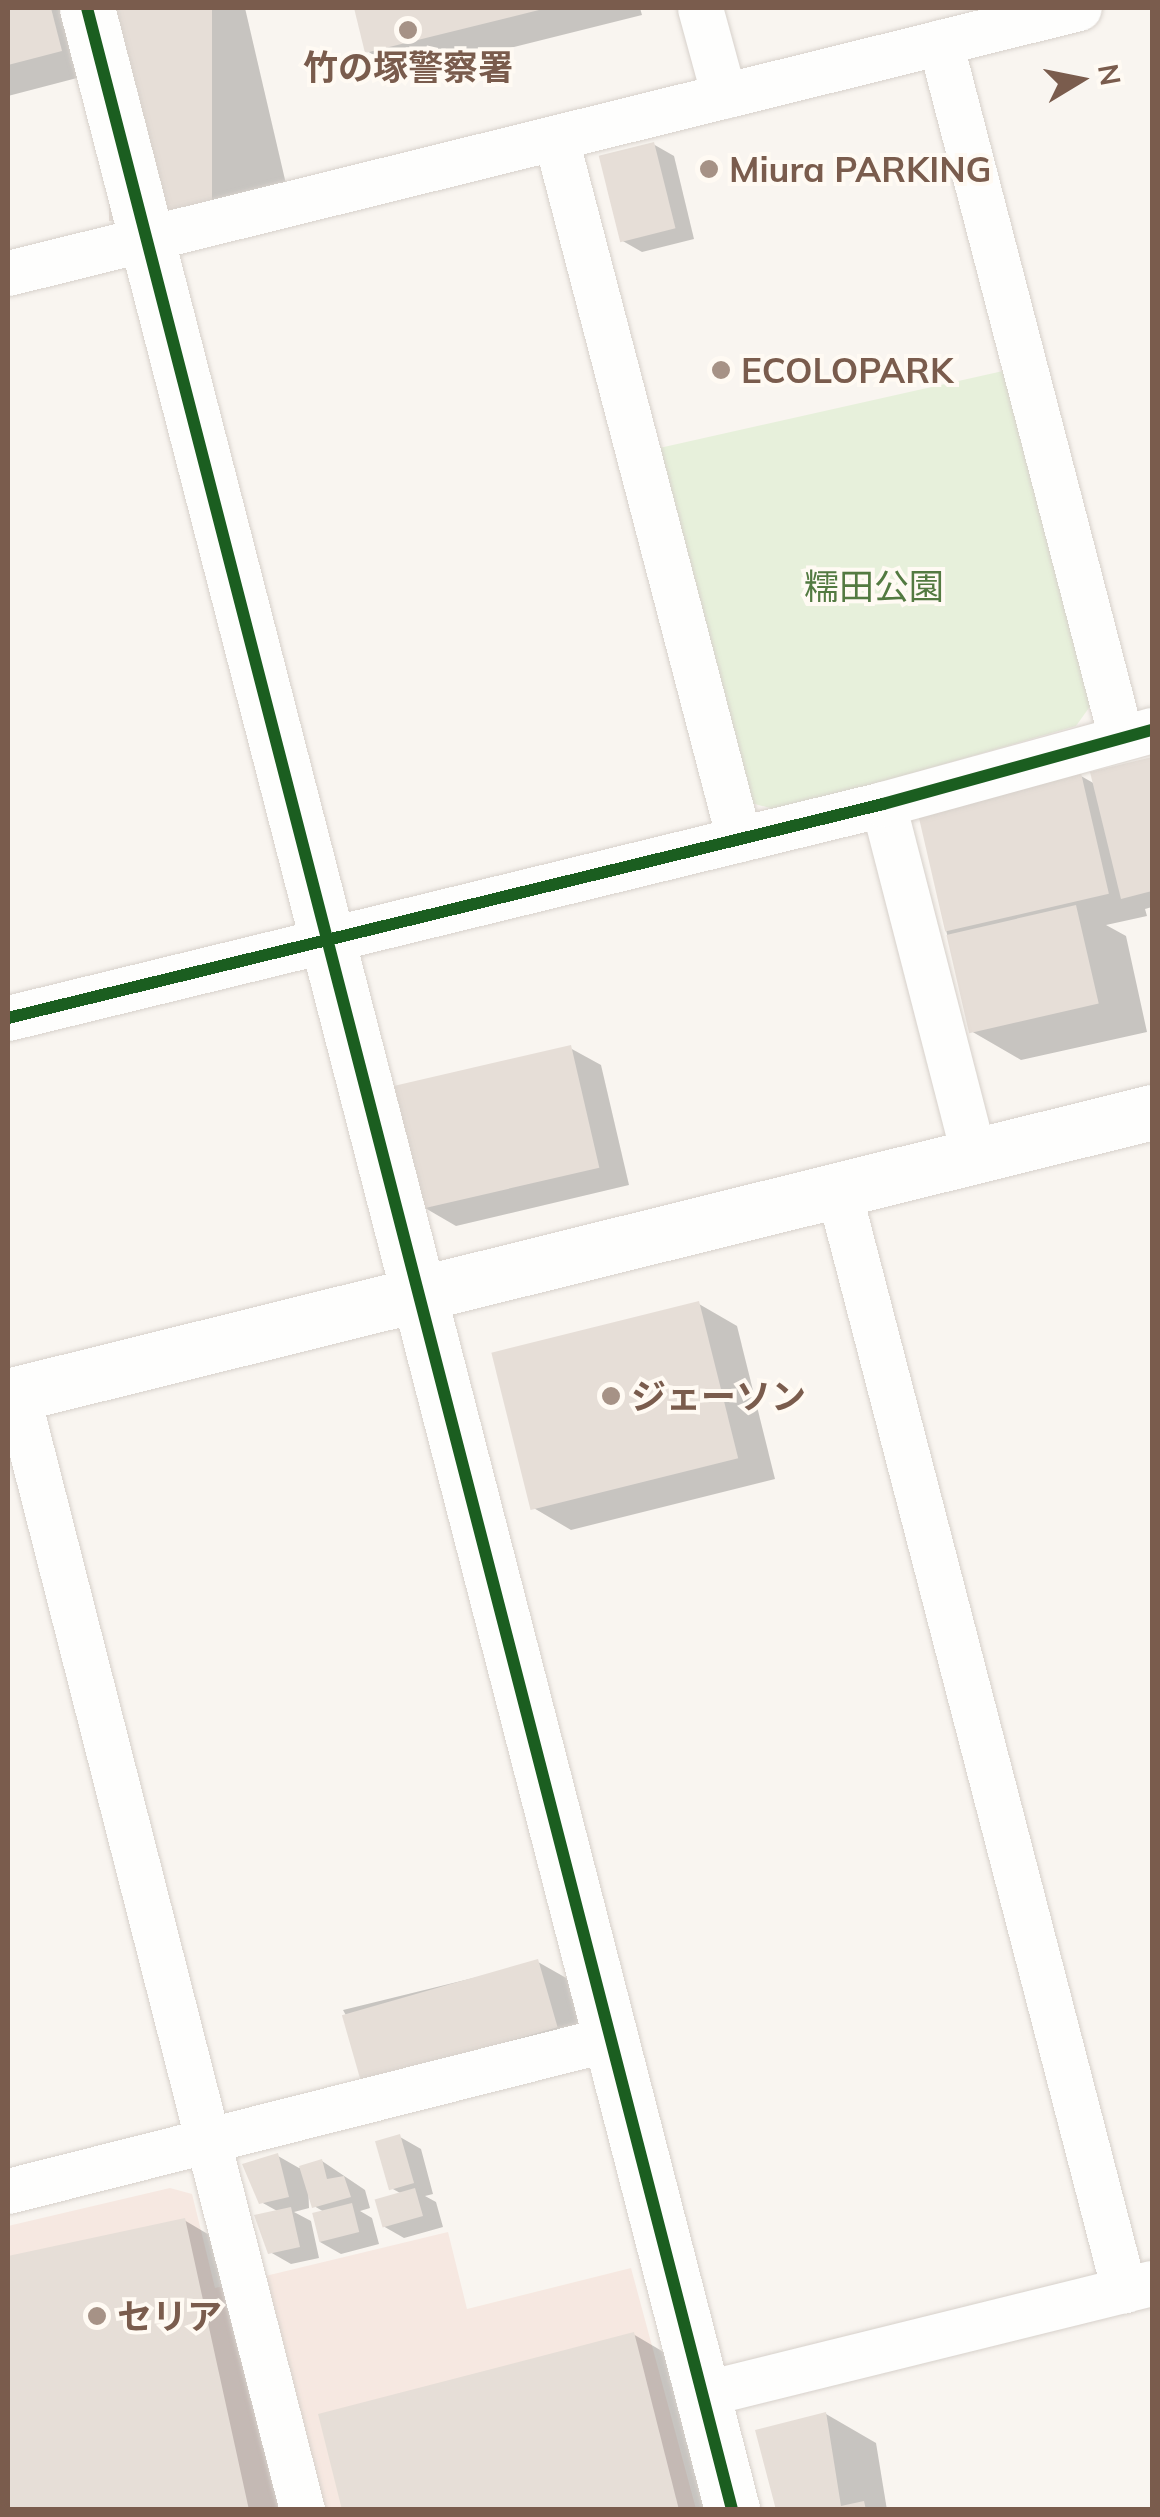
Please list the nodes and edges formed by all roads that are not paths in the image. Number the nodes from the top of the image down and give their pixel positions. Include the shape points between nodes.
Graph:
1 (86, 8) edge
2 (700, 8) edge
3 (1079, 8) edge
4 (940, 42) junction
5 (724, 96) junction
6 (556, 138) junction
7 (146, 238) junction
8 (8, 273) edge
9 (1137, 734) edge
10 (883, 804) junction
11 (739, 839) junction
12 (323, 942) junction
13 (8, 1018) edge
14 (1152, 1112) edge
15 (973, 1154) junction
16 (838, 1189) junction
17 (417, 1292) junction
18 (12, 1395) edge
19 (612, 2038) junction
20 (209, 2141) junction
21 (8, 2191) edge
22 (1138, 2286) edge
23 (703, 2394) junction
24 (302, 2510) edge
25 (732, 2510) edge

1 - 7 street
2 - 5 street
3 - 4 street
4 - 5 street
4 - 9 street
5 - 6 street
6 - 7 street
6 - 11 street
7 - 8 street
7 - 12 street
9 - 10 street
10 - 11 street
10 - 15 street
11 - 12 street
12 - 13 street
12 - 17 street
14 - 15 street
15 - 16 street
16 - 17 street
16 - 22 street
17 - 18 street
17 - 19 street
18 - 20 street
19 - 20 street
19 - 23 street
20 - 21 street
20 - 24 street
22 - 23 street
23 - 25 street

